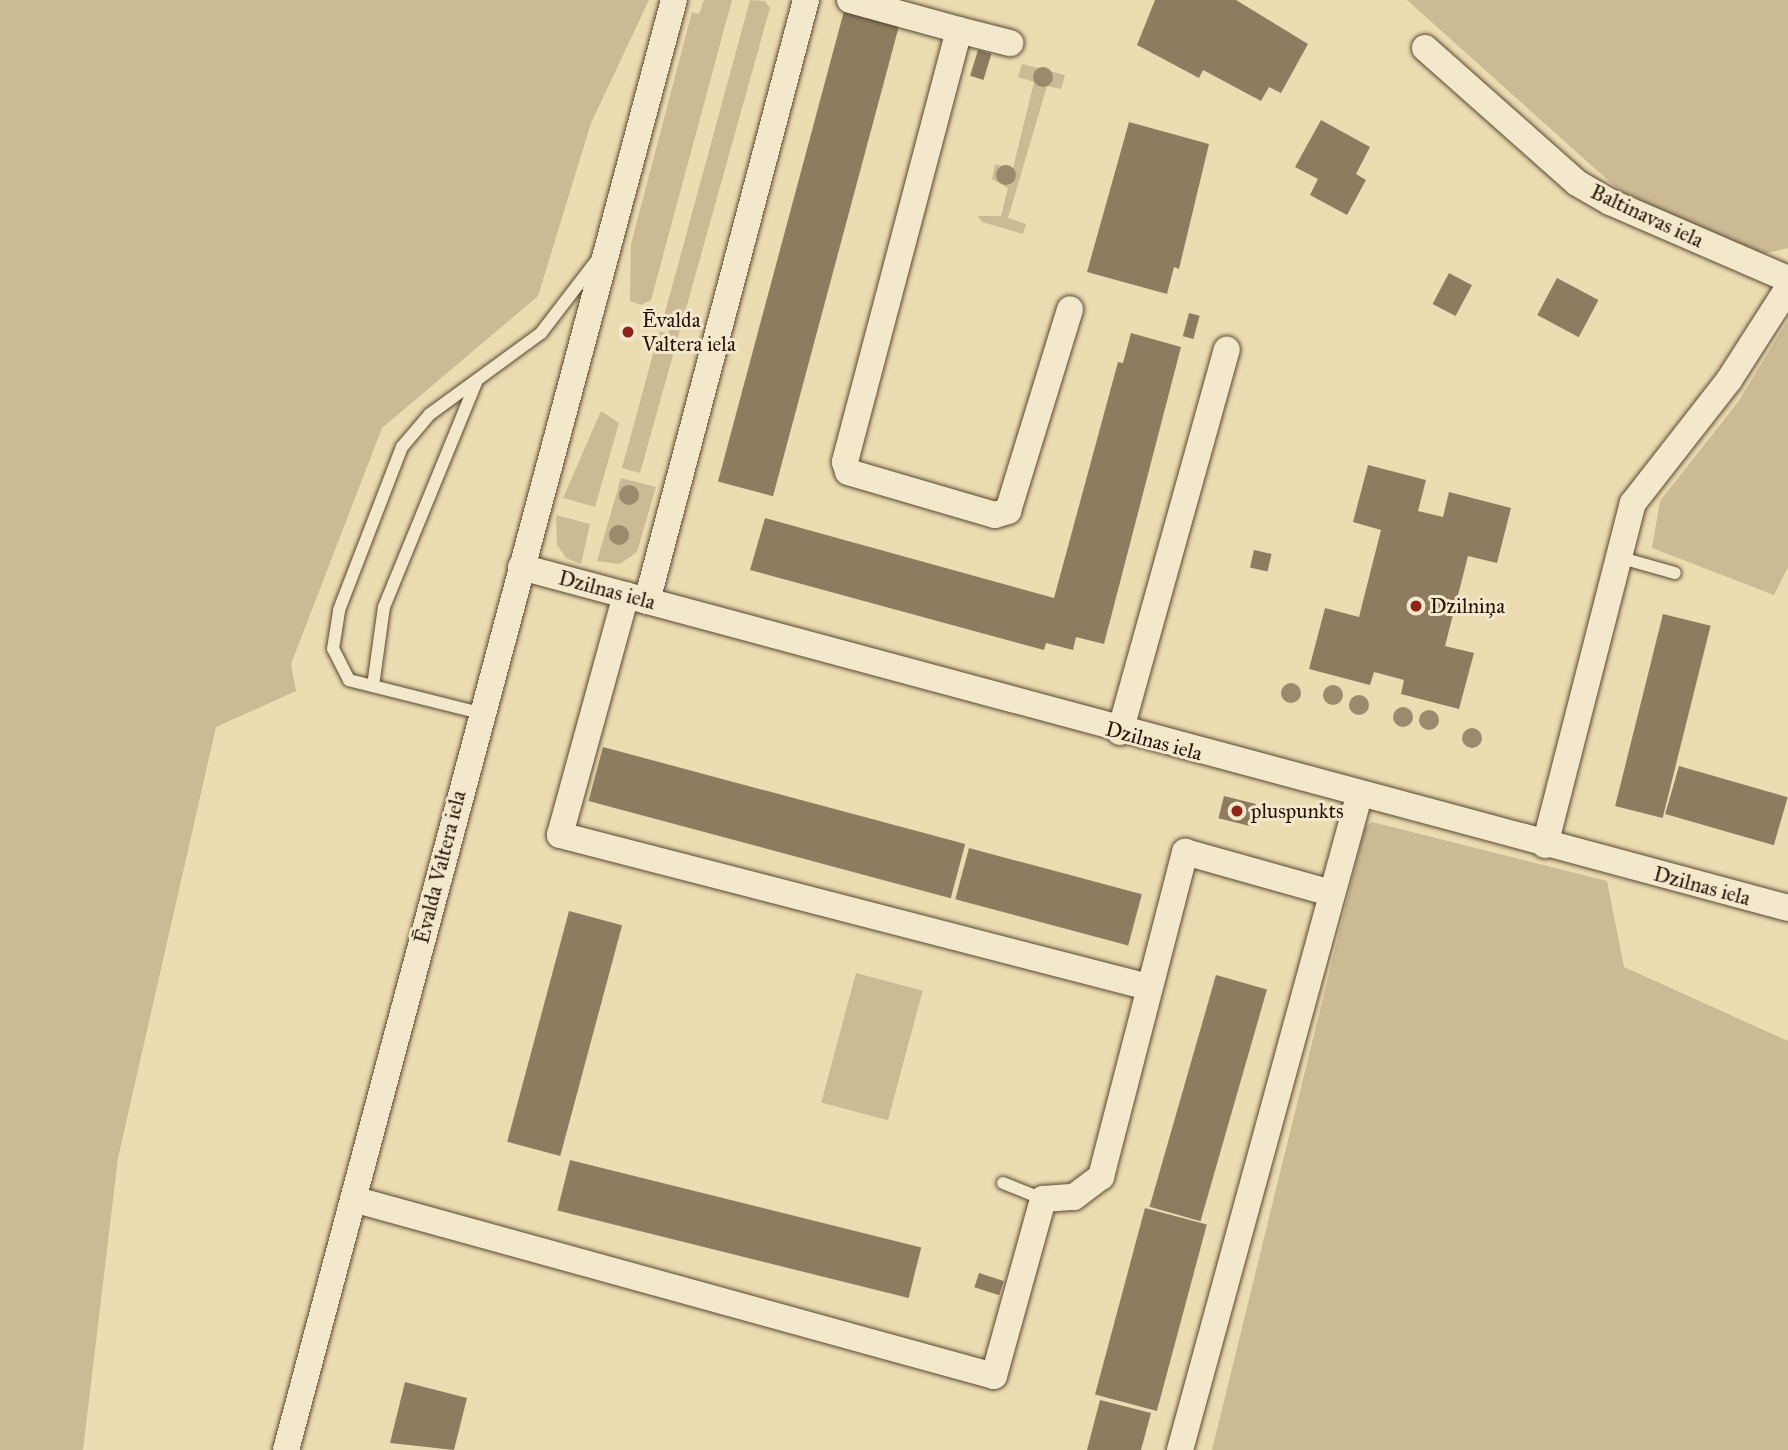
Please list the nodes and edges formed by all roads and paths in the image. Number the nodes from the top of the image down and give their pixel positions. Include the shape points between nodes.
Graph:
1 (674, 0) edge
2 (806, 0) edge
3 (850, 0) edge
4 (959, 30) junction
5 (1010, 43) dead end
6 (1426, 48) dead end
7 (604, 251) junction
8 (1788, 279) edge
9 (1788, 288) edge
10 (1070, 309) dead end
11 (1227, 350) dead end
12 (478, 379) junction
13 (1617, 557) junction
14 (521, 568) junction
15 (1675, 573) dead end
16 (637, 598) junction
17 (373, 686) junction
18 (480, 713) junction
19 (1120, 732) junction
20 (1359, 796) junction
21 (1545, 845) junction
22 (1331, 893) junction
23 (1788, 908) edge
24 (1148, 987) junction
25 (1003, 1182) dead end
26 (353, 1199) junction
27 (1043, 1199) junction
28 (286, 1450) edge
29 (1180, 1450) edge

1 - 7 street, Ēvalda Valtera iela
2 - 16 street
3 - 4 street
4 - 5 street
4 - 10 street via 845,462 848,472 995,514 1008,511
6 - 8 street, Baltinavas iela via 1577,183 1610,202
7 - 12 lane via 541,333
7 - 14 street, Ēvalda Valtera iela
9 - 13 street via 1729,380 1633,503
11 - 19 street
12 - 17 lane via 384,607
12 - 17 lane via 430,414 402,447 339,610 333,649 349,681
13 - 15 lane
13 - 21 street
14 - 16 street, Dzilnas iela
14 - 18 street, Ēvalda Valtera iela
16 - 19 street, Dzilnas iela
16 - 24 street via 560,835
17 - 18 lane
18 - 26 street, Ēvalda Valtera iela
19 - 20 street, Dzilnas iela
20 - 21 street, Dzilnas iela
20 - 22 street
21 - 23 street, Dzilnas iela
22 - 24 street via 1185,852
22 - 29 street
24 - 27 street via 1101,1177 1074,1197
25 - 27 lane
26 - 27 street via 994,1376
26 - 28 street, Ēvalda Valtera iela

